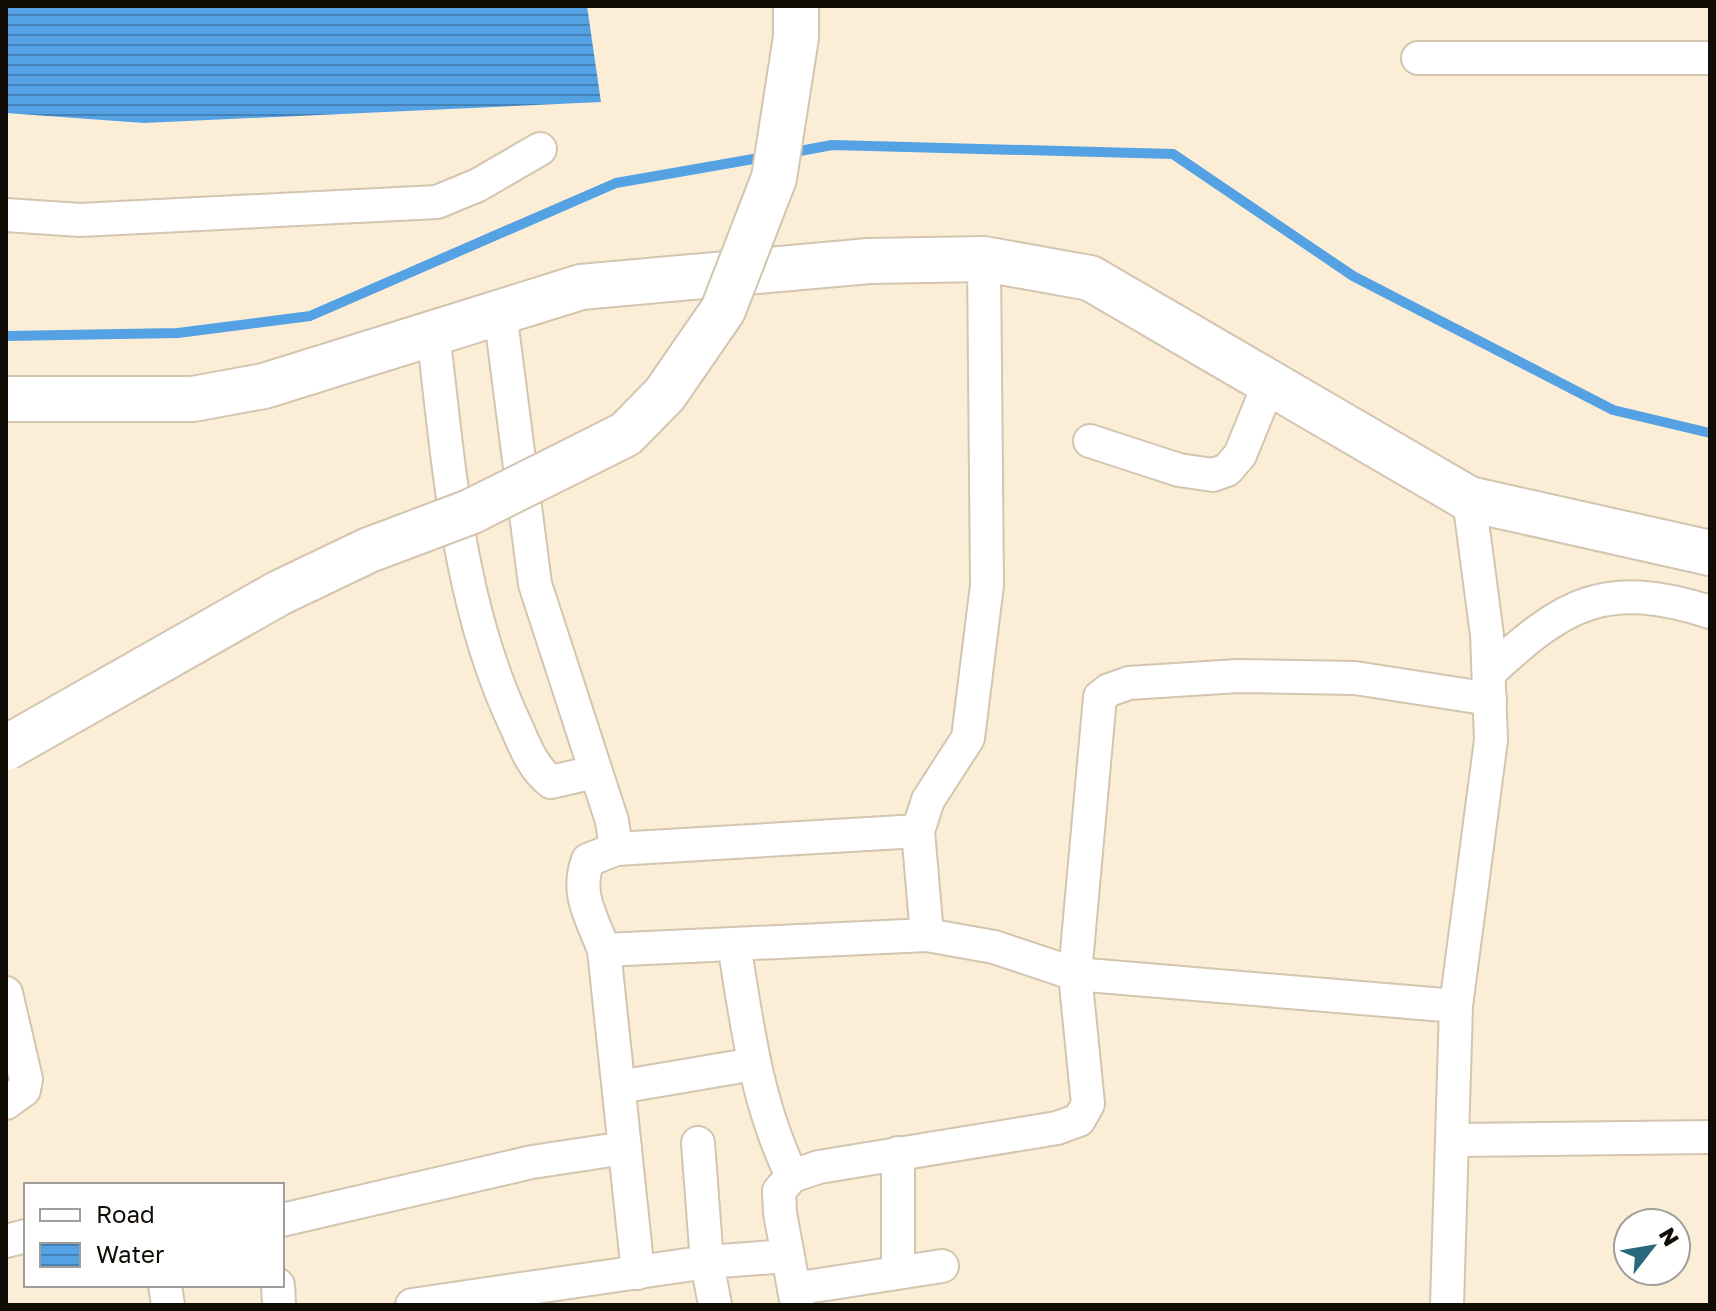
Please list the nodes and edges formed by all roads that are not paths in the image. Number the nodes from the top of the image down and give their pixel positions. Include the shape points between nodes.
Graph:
1 (796, 6) edge
2 (1418, 58) dead end
3 (1710, 58) edge
4 (540, 149) dead end
5 (6, 215) edge
6 (984, 259) junction
7 (500, 312) junction
8 (433, 333) junction
9 (1269, 384) junction
10 (6, 399) edge
11 (1090, 441) dead end
12 (1469, 499) junction
13 (1710, 553) edge
14 (1710, 612) edge
15 (1489, 686) junction
16 (6, 748) edge
17 (595, 772) junction
18 (918, 831) junction
19 (616, 849) junction
20 (927, 935) junction
21 (734, 944) junction
22 (604, 950) junction
23 (1075, 974) junction
24 (6, 993) edge
25 (1456, 1006) junction
26 (754, 1064) junction
27 (619, 1087) junction
28 (6, 1103) edge
29 (1710, 1137) edge
30 (1452, 1140) junction
31 (698, 1143) dead end
32 (625, 1148) junction
33 (898, 1153) junction
34 (792, 1176) junction
35 (284, 1220) edge
36 (787, 1256) junction
37 (707, 1262) junction
38 (942, 1266) dead end
39 (898, 1271) junction
40 (638, 1273) junction
41 (796, 1297) edge
42 (412, 1305) edge
43 (715, 1305) edge
44 (1447, 1305) edge

1 - 16 street, bridge via 774,178 723,310 665,394 626,434 470,512 369,550 279,593
2 - 3 street
4 - 5 street via 437,202 80,220
6 - 7 street via 869,261 581,287
6 - 9 street via 1090,278
6 - 18 street via 989,531 978,668 968,738 928,800
7 - 8 street
7 - 17 street via 535,584
8 - 10 street via 264,386 193,399
8 - 17 street via 463,560 497,687 543,776 551,782
9 - 11 street via 1240,455 1227,470 1213,475 1179,470
9 - 12 street
12 - 13 street
12 - 15 street
14 - 15 street via 1626,595 1587,603 1556,617
15 - 23 street via 1238,676 1129,683 1109,690 1100,697
15 - 25 street via 1491,740
17 - 19 street
18 - 19 street
18 - 20 street
19 - 22 street via 588,860 581,879
20 - 21 street
20 - 23 street via 994,947
21 - 22 street
21 - 26 street
22 - 27 street
23 - 25 street
23 - 33 street via 1088,1083 1088,1104 1079,1120
24 - 28 street via 26,1079 24,1090
25 - 30 street
26 - 27 street
26 - 34 street via 772,1135
27 - 32 street
29 - 30 street
30 - 44 street
31 - 37 street
32 - 35 street via 532,1162
32 - 40 street
33 - 34 street
33 - 39 street
34 - 36 street via 779,1191
36 - 37 street
36 - 41 street
37 - 40 street
37 - 43 street
38 - 39 street
39 - 41 street
40 - 42 street

